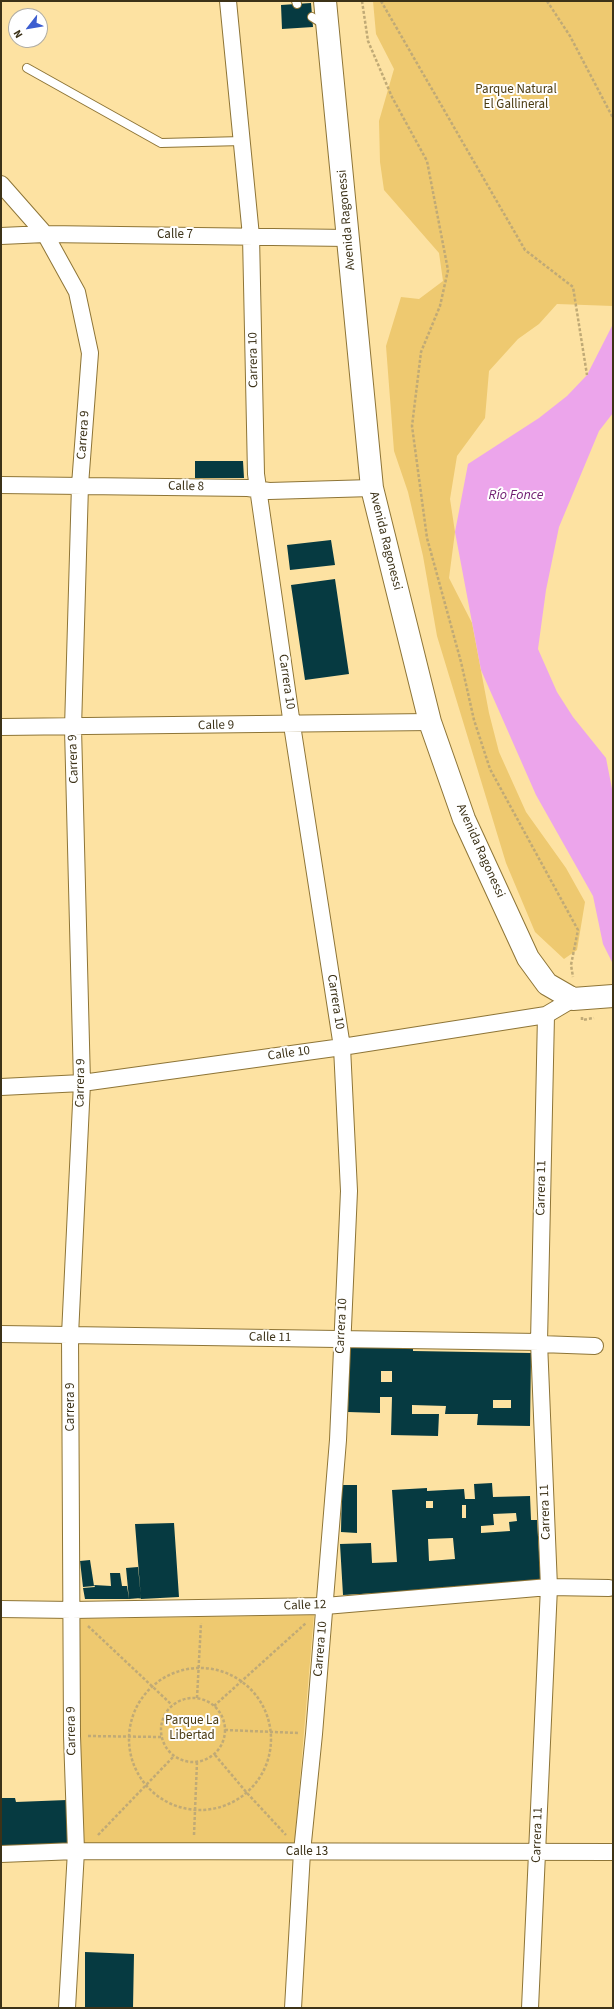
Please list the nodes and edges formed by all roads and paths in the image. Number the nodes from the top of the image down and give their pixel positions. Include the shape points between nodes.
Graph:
1 (228, 1) edge
2 (362, 1) edge
3 (381, 1) edge
4 (547, 1) edge
5 (322, 15) edge
6 (27, 68) dead end
7 (613, 118) edge
8 (242, 141) junction
9 (1, 184) edge
10 (44, 234) junction
11 (1, 236) edge
12 (251, 236) junction
13 (348, 238) junction
14 (587, 375) dead end
15 (1, 485) edge
16 (80, 486) junction
17 (372, 488) junction
18 (258, 489) junction
19 (430, 722) junction
20 (292, 725) junction
21 (1, 727) edge
22 (73, 728) junction
23 (590, 998) edge
24 (546, 1015) junction
25 (582, 1020) dead end
26 (342, 1047) junction
27 (82, 1083) junction
28 (1, 1087) edge
29 (1, 1334) edge
30 (70, 1335) junction
31 (342, 1339) junction
32 (539, 1343) junction
33 (595, 1346) dead end
34 (548, 1588) junction
35 (609, 1588) dead end
36 (324, 1606) junction
37 (202, 1608) junction
38 (1, 1609) edge
39 (72, 1610) junction
40 (199, 1668) junction
41 (241, 1681) junction
42 (153, 1687) junction
43 (197, 1698) junction
44 (172, 1705) junction
45 (214, 1706) junction
46 (225, 1730) junction
47 (270, 1731) junction
48 (314, 1734) junction
49 (72, 1736) junction
50 (130, 1736) junction
51 (161, 1737) junction
52 (215, 1754) junction
53 (174, 1756) junction
54 (197, 1762) junction
55 (146, 1784) junction
56 (247, 1793) junction
57 (195, 1810) junction
58 (79, 1851) junction
59 (194, 1851) junction
60 (302, 1852) junction
61 (538, 1852) junction
62 (613, 1852) edge
63 (1, 1854) edge
64 (67, 2008) edge
65 (293, 2008) edge
66 (530, 2008) edge

1 - 8 street, Carrera 10
2 - 23 path via 368,41 392,97 427,161 448,270 440,306 421,352 412,426 427,538 474,720 490,768 578,930 571,965
3 - 14 path via 525,250 573,287
4 - 7 path via 570,36
5 - 13 highway, Avenida Ragonessi
6 - 8 lane via 161,143
8 - 12 street, Carrera 10
9 - 10 street, Carrera 9
10 - 11 street, Calle 7
10 - 12 street, Calle 7
10 - 16 street, Carrera 9 via 77,292 90,353
12 - 13 street, Calle 7
12 - 18 street, Carrera 10
13 - 17 highway, Avenida Ragonessi
15 - 16 street, Calle 8
16 - 18 street, Calle 8
16 - 22 street, Carrera 9
17 - 18 street, Calle 8 via 269,491
17 - 19 highway, Avenida Ragonessi
18 - 20 street, Carrera 10
19 - 20 street, Calle 9
19 - 23 highway, Avenida Ragonessi via 464,819 528,958 547,984
20 - 22 street, Calle 9
20 - 26 street, Carrera 10
21 - 22 street, Calle 9
22 - 27 street, Carrera 9
23 - 24 street, Calle 10
23 - 25 path
24 - 26 street, Calle 10
24 - 32 street, Carrera 11
26 - 27 street, Calle 10
26 - 31 street, Carrera 10 via 349,1191
27 - 28 street, Calle 10
27 - 30 street, Carrera 9
29 - 30 street, Calle 11
30 - 31 street, Calle 11
30 - 39 street, Carrera 9
31 - 32 street, Calle 11
31 - 36 street, Carrera 10 via 338,1440
32 - 33 street, Calle 11
32 - 34 street, Carrera 11
34 - 35 street, Calle 12
34 - 36 street, Calle 12
34 - 61 street, Carrera 11
36 - 37 street, Calle 12
36 - 41 path
36 - 48 street, Carrera 10
37 - 39 street, Calle 12
37 - 40 path
38 - 39 street, Calle 12
39 - 42 path
39 - 49 street, Carrera 9
40 - 41 path via 226,1673
40 - 42 path via 172,1674
40 - 43 path
41 - 45 path
41 - 47 path via 259,1700 266,1712
42 - 44 path
42 - 50 path via 141,1700 134,1713
43 - 44 path via 180,1700
43 - 45 path
44 - 51 path via 162,1719
45 - 46 path via 220,1712
46 - 47 path
46 - 52 path via 222,1743
47 - 48 path
47 - 56 path via 270,1753 266,1766
48 - 60 street, Carrera 10
49 - 50 path
49 - 58 street, Carrera 9
50 - 51 path
50 - 55 path via 135,1767
51 - 53 path via 164,1745
52 - 54 path
52 - 56 path
53 - 54 path via 188,1762
53 - 55 path
54 - 57 path
55 - 57 path via 162,1799
55 - 58 path
56 - 57 path via 228,1805 215,1809
56 - 60 path
57 - 59 path
58 - 59 street, Calle 13
58 - 63 street, Calle 13
58 - 64 street, Carrera 9
59 - 60 street, Calle 13
60 - 61 street, Calle 13
60 - 65 street, Carrera 10
61 - 62 street, Calle 13
61 - 66 street, Carrera 11

